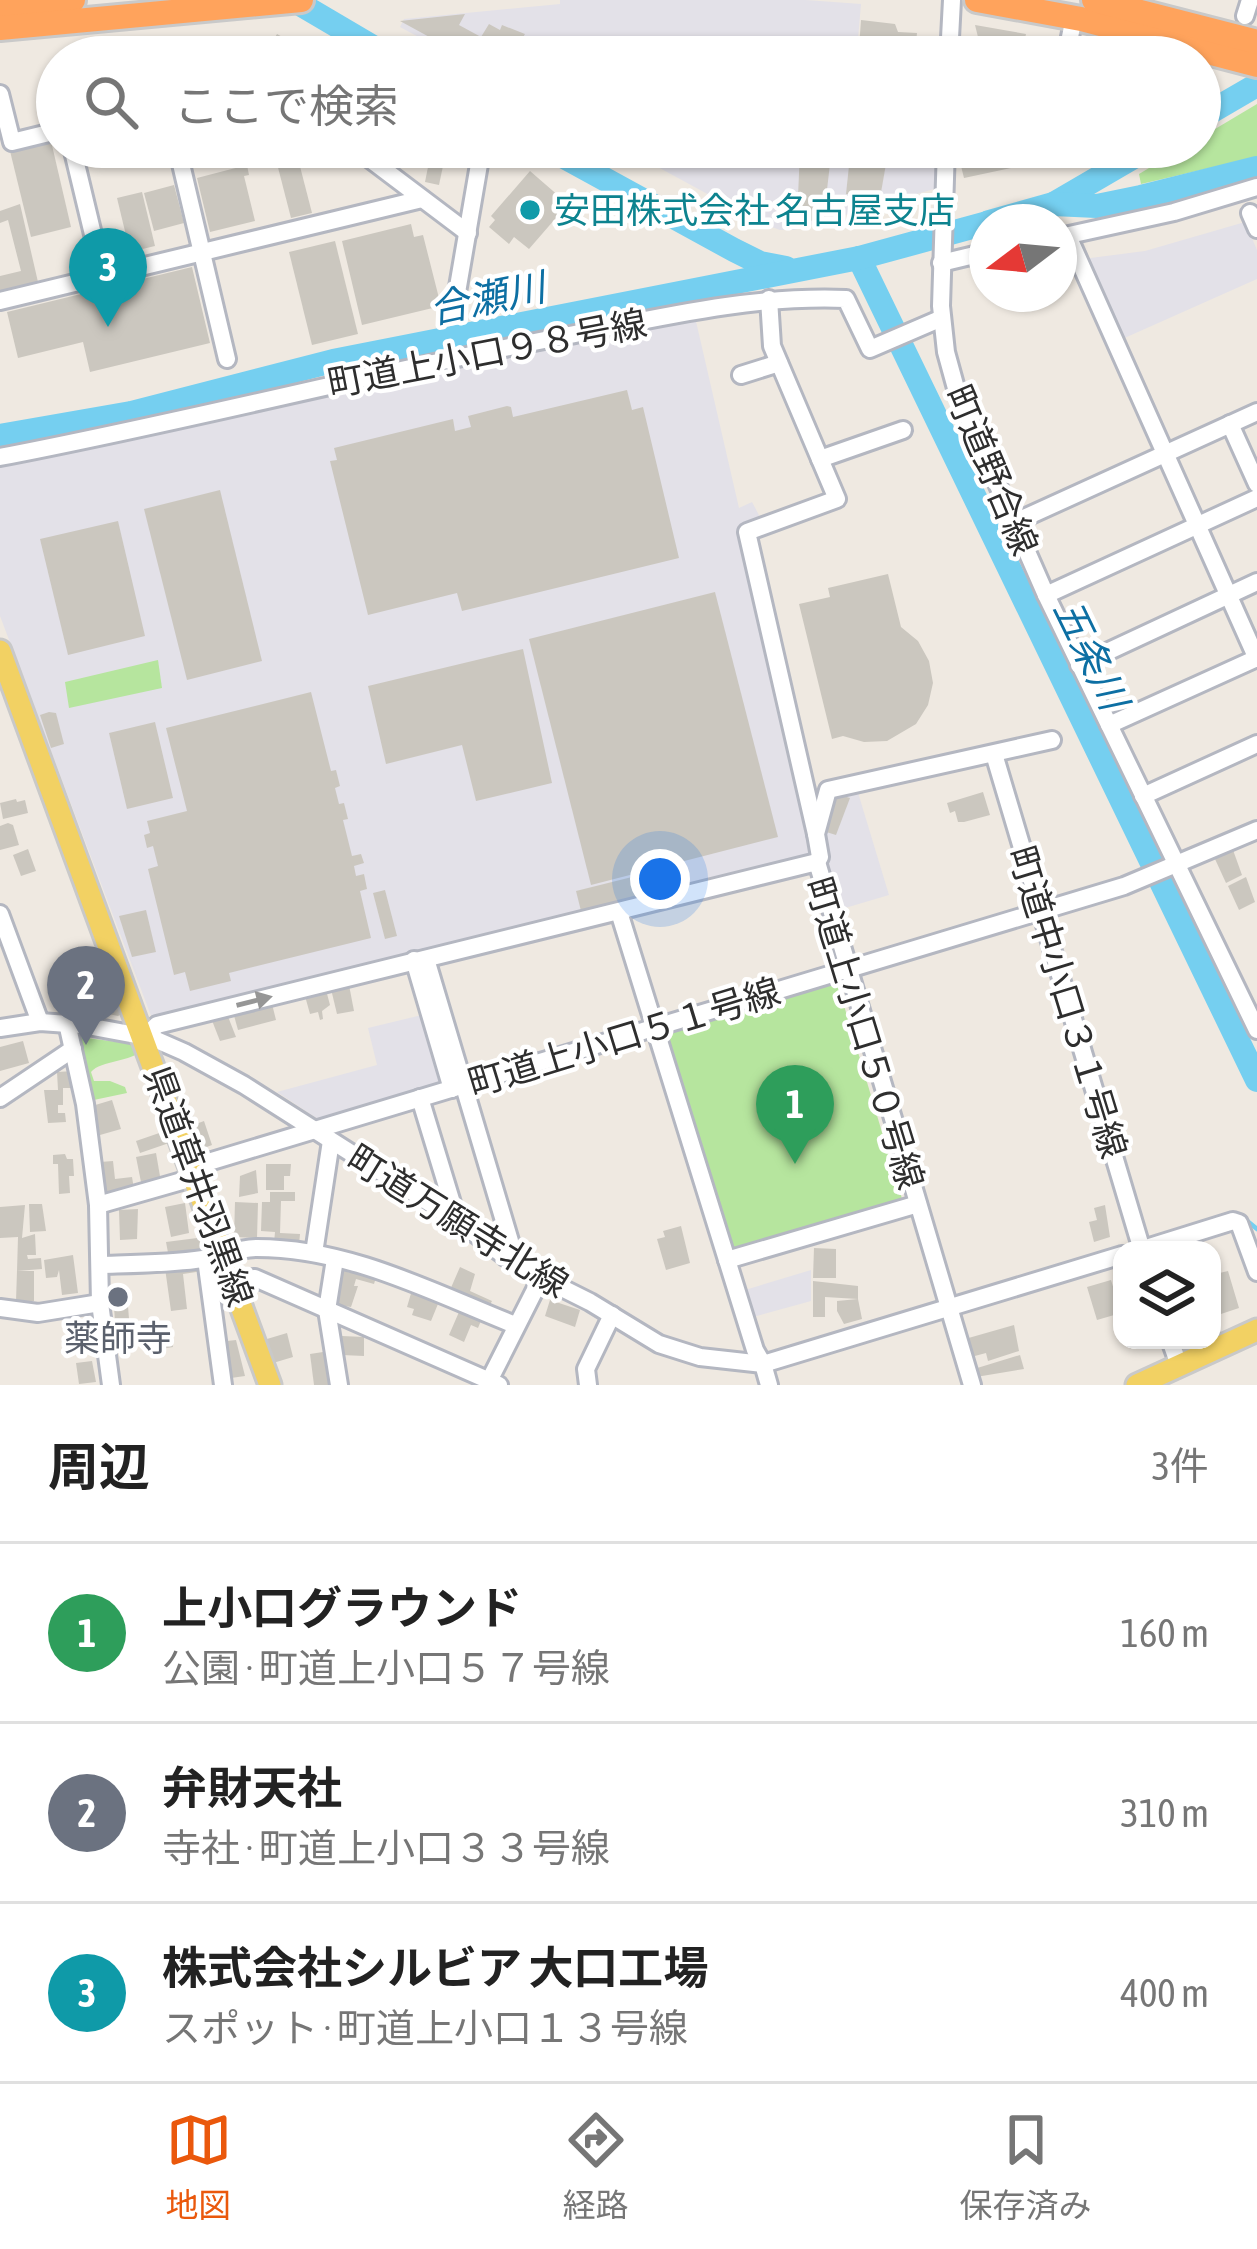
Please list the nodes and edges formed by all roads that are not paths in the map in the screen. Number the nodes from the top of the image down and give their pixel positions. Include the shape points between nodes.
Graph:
1 (73, 0) edge
2 (301, 0) edge
3 (952, 0) edge
4 (977, 0) edge
5 (1094, 0) edge
6 (61, 1) edge
7 (14, 4) edge
8 (1074, 17) junction
9 (0, 28) edge
10 (950, 36) edge
11 (1070, 36) edge
12 (1146, 36) edge
13 (1257, 42) edge
14 (1221, 56) edge
15 (1257, 65) edge
16 (0, 94) edge
17 (36, 136) edge
18 (77, 168) edge
19 (182, 168) edge
20 (381, 168) edge
21 (479, 168) edge
22 (945, 168) edge
23 (1257, 187) edge
24 (422, 199) junction
25 (468, 233) junction
26 (1077, 233) edge
27 (201, 252) junction
28 (969, 256) edge
29 (942, 262) junction
30 (1077, 264) edge
31 (103, 276) junction
32 (769, 298) junction
33 (0, 301) edge
34 (454, 310) dead end
35 (942, 317) junction
36 (226, 359) dead end
37 (779, 363) junction
38 (741, 375) dead end
39 (1257, 412) edge
40 (1230, 424) junction
41 (903, 430) dead end
42 (1166, 453) junction
43 (0, 457) edge
44 (820, 459) junction
45 (1257, 484) edge
46 (1257, 498) edge
47 (1013, 523) junction
48 (1197, 526) junction
49 (1257, 582) edge
50 (1046, 595) junction
51 (1228, 596) junction
52 (0, 651) edge
53 (1257, 658) edge
54 (1079, 664) junction
55 (1109, 725) junction
56 (1052, 740) dead end
57 (1257, 744) edge
58 (994, 754) junction
59 (1143, 796) junction
60 (1257, 831) edge
61 (816, 835) junction
62 (817, 862) junction
63 (1173, 864) junction
64 (1041, 910) junction
65 (619, 912) junction
66 (0, 914) edge
67 (420, 959) junction
68 (843, 970) junction
69 (40, 1022) junction
70 (67, 1023) junction
71 (0, 1028) edge
72 (656, 1028) junction
73 (1257, 1030) edge
74 (145, 1037) junction
75 (73, 1049) junction
76 (458, 1087) junction
77 (0, 1098) edge
78 (420, 1098) junction
79 (314, 1130) junction
80 (331, 1142) junction
81 (194, 1172) junction
82 (98, 1205) junction
83 (912, 1205) junction
84 (446, 1214) junction
85 (1138, 1241) edge
86 (1170, 1241) edge
87 (314, 1252) junction
88 (215, 1256) junction
89 (505, 1257) junction
90 (335, 1259) junction
91 (1113, 1259) edge
92 (728, 1260) junction
93 (100, 1265) junction
94 (1257, 1272) edge
95 (541, 1278) junction
96 (234, 1281) junction
97 (100, 1303) junction
98 (0, 1308) edge
99 (327, 1310) junction
100 (944, 1310) junction
101 (612, 1315) junction
102 (515, 1325) junction
103 (1257, 1330) edge
104 (1174, 1349) edge
105 (763, 1364) junction
106 (1180, 1365) junction
107 (494, 1383) edge
108 (111, 1385) edge
109 (224, 1385) edge
110 (270, 1385) edge
111 (339, 1385) edge
112 (588, 1385) edge
113 (770, 1385) edge
114 (961, 1385) edge
115 (972, 1385) edge
116 (1137, 1385) edge

1 - 6 highway
2 - 9 highway
3 - 10 street
4 - 8 highway
5 - 13 highway
6 - 7 highway
8 - 11 street
8 - 12 highway
14 - 15 highway
16 - 17 street via 12,142
18 - 31 street
19 - 27 street
20 - 24 street
21 - 25 street
22 - 29 street, 町道野合線
23 - 26 street
24 - 25 street
24 - 27 street
25 - 34 street
27 - 31 street
27 - 36 street
28 - 29 street
29 - 35 street, 町道野合線
30 - 42 street
31 - 33 street
32 - 35 street, 町道上小口９８号線 via 846,299 870,349
32 - 37 street
32 - 43 street, 町道上小口９８号線
35 - 47 street, 町道野合線 via 957,392
37 - 38 street
37 - 44 street
39 - 40 street
40 - 42 street
40 - 45 street
41 - 44 street
42 - 47 street
42 - 48 street
44 - 61 street via 837,499 747,532
46 - 48 street
47 - 50 street, 町道野合線
48 - 50 street
48 - 51 street
49 - 51 street
50 - 54 street, 町道野合線
51 - 53 street
51 - 54 street
52 - 74 main road, 県道草井羽黒線
53 - 55 street
54 - 55 street, 町道野合線
55 - 59 street, 町道野合線
56 - 58 street
57 - 59 street
58 - 61 street via 828,790
58 - 64 street, 町道中小口３１号線
59 - 63 street, 町道野合線
60 - 63 street, 町道上小口５１号線
61 - 62 street
62 - 65 street, 町道上小口５０号線
62 - 68 street, 町道上小口５０号線 via 828,901 817,904
63 - 64 street, 町道上小口５１号線
63 - 73 street, 町道野合線
64 - 68 street, 町道上小口５１号線
64 - 85 street, 町道中小口３１号線
65 - 67 street, 町道上小口５０号線
65 - 72 street
66 - 69 street
74 -> 67 street, 町道上小口５０号線 via 157,1025
67 - 76 street
68 - 72 street, 町道上小口５１号線
68 - 83 street
69 - 70 street, 町道万願寺北線
69 - 71 street, 町道万願寺北線
70 - 74 street, 町道万願寺北線
70 - 75 street
72 - 76 street, 町道上小口５１号線
72 - 92 street
74 - 79 street, 町道万願寺北線 via 214,1067
74 - 81 main road, 県道草井羽黒線
75 - 77 street
75 - 82 street
76 - 78 street, 町道上小口５１号線
76 - 89 street via 511,1241
78 - 79 street, 町道上小口５１号線
78 - 84 street via 452,1203
79 - 80 street, 町道万願寺北線
79 - 81 street, 町道上小口５１号線
80 - 84 street, 町道万願寺北線
80 - 87 street
81 - 82 street, 町道上小口５１号線
81 - 88 main road, 県道草井羽黒線
82 - 93 street
83 - 92 street
83 - 100 street
84 - 89 street, 町道万願寺北線
86 - 94 street via 1233,1221
87 - 88 street via 260,1248
87 - 90 street
88 - 93 street
88 - 96 main road, 県道草井羽黒線
88 - 109 street
89 - 95 street, 町道万願寺北線
90 - 99 street
90 - 102 street
91 - 100 street
92 - 105 street
93 - 97 street
95 - 101 street, 町道万願寺北線
95 - 102 street
96 - 99 street via 255,1278
96 - 110 main road, 県道草井羽黒線
97 - 98 street via 38,1313
97 - 108 street
99 - 107 street
99 - 111 street
100 - 105 street
100 - 114 street
100 - 115 street
101 - 105 street, 町道万願寺北線 via 676,1352
101 - 112 street via 586,1370
102 - 107 street
103 - 106 main road
104 - 106 street
105 - 113 street
106 - 116 main road

